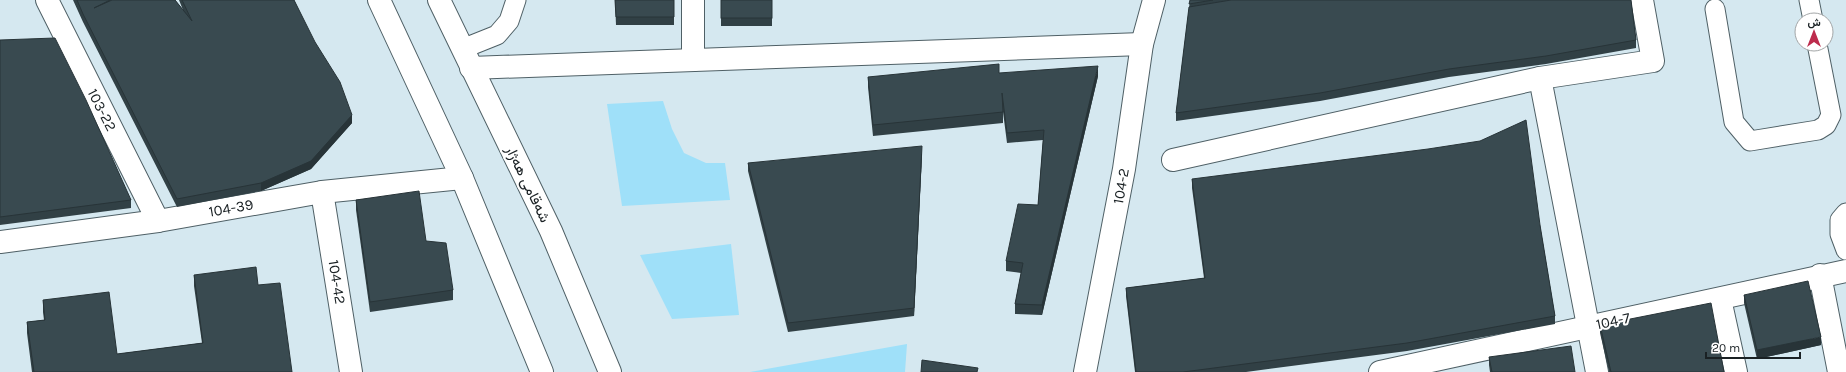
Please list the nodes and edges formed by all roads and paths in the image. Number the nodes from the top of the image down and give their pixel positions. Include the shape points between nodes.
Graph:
1 (47, 0) edge
2 (379, 0) edge
3 (439, 0) edge
4 (516, 0) edge
5 (693, 0) edge
6 (1154, 0) edge
7 (1642, 0) edge
8 (1809, 0) edge
9 (1715, 9) dead end
10 (1811, 12) edge
11 (1142, 44) junction
12 (1819, 52) edge
13 (466, 58) junction
14 (693, 60) junction
15 (1540, 78) junction
16 (1173, 160) dead end
17 (462, 178) junction
18 (322, 192) junction
19 (1846, 213) edge
20 (158, 221) junction
21 (0, 242) edge
22 (1846, 250) edge
23 (1846, 271) edge
24 (1820, 275) junction
25 (1720, 299) junction
26 (1588, 326) junction
27 (1439, 365) edge
28 (352, 372) edge
29 (542, 372) edge
30 (610, 372) edge
31 (1085, 372) edge
32 (1380, 372) edge
33 (1597, 372) edge
34 (1736, 372) edge
35 (1839, 372) edge

1 - 20 street, 103-22
2 - 17 street
3 - 13 street, شەقامی هەژار
4 - 13 lane via 509,21 497,35
5 - 14 street
6 - 11 street, 104-2
7 - 15 street via 1653,61
8 - 10 lane
9 - 12 lane via 1734,122 1750,141 1818,130 1826,125 1831,115
11 - 14 street
11 - 31 street, 104-2 via 1124,169
13 - 14 street
13 - 30 street, شەقامی هەژار via 551,231
15 - 16 street
15 - 26 street
17 - 18 street, 104-39
17 - 29 street
18 - 20 street, 104-39
18 - 28 street, 104-42
19 - 22 lane via 1840,220 1840,234
20 - 21 street, 104-39
23 - 24 street, 104-7
24 - 25 street, 104-7
24 - 35 street
25 - 26 street, 104-7
25 - 34 street
26 - 27 street, 104-7
26 - 33 street
27 - 32 street, 104-7

